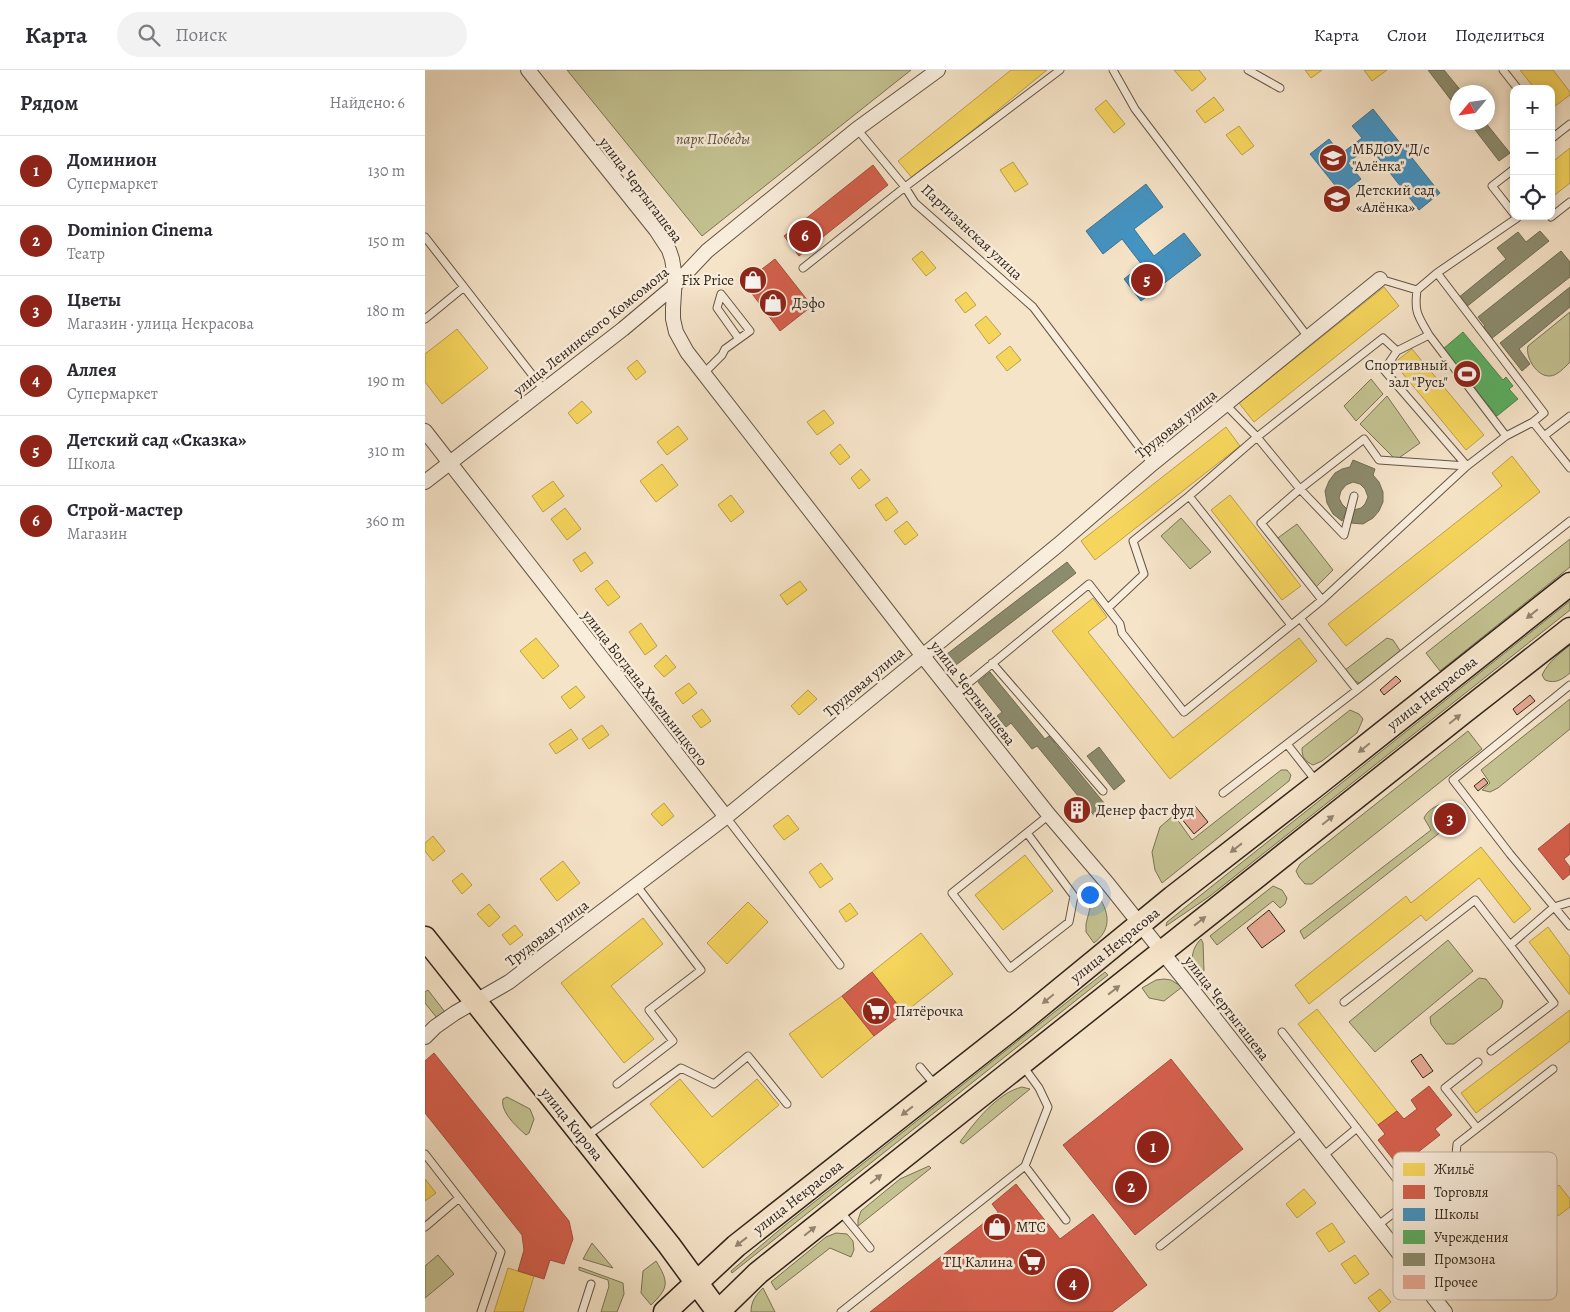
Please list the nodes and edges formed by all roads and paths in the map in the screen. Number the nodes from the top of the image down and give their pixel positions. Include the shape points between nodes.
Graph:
1 (528, 70) edge
2 (938, 70) edge
3 (1060, 70) edge
4 (1113, 70) edge
5 (1248, 70) edge
6 (1503, 70) edge
7 (1515, 85) edge
8 (1280, 88) dead end
9 (1570, 124) edge
10 (857, 130) junction
11 (1555, 134) edge
12 (1510, 174) edge
13 (905, 187) junction
14 (1570, 202) edge
15 (1510, 208) edge
16 (1555, 214) edge
17 (1514, 220) edge
18 (425, 237) edge
19 (803, 268) dead end
20 (1437, 273) junction
21 (1380, 279) joint
22 (464, 287) junction
23 (673, 287) junction
24 (1417, 290) junction
25 (425, 319) edge
26 (1429, 335) junction
27 (1308, 337) junction
28 (739, 339) junction
29 (1397, 351) junction
30 (704, 373) junction
31 (544, 390) junction
32 (1225, 404) junction
33 (1570, 416) edge
34 (1533, 422) junction
35 (425, 431) edge
36 (1506, 436) junction
37 (1544, 436) junction
38 (1257, 437) junction
39 (449, 463) junction
40 (1152, 464) junction
41 (1467, 466) junction
42 (1570, 468) edge
43 (425, 482) edge
44 (1300, 489) junction
45 (1189, 496) junction
46 (1354, 496) dead end
47 (1570, 521) edge
48 (1570, 584) edge
49 (1322, 600) junction
50 (1108, 608) junction
51 (1300, 618) junction
52 (1291, 625) junction
53 (1570, 629) edge
54 (922, 655) junction
55 (992, 663) junction
56 (1570, 685) edge
57 (1357, 690) junction
58 (953, 695) junction
59 (1287, 744) junction
60 (1318, 784) junction
61 (1103, 791) dead end
62 (1223, 792) dead end
63 (1049, 815) junction
64 (726, 817) junction
65 (1027, 833) junction
66 (637, 886) junction
67 (1570, 902) edge
68 (1554, 907) junction
69 (1141, 925) junction
70 (1570, 926) edge
71 (425, 938) edge
72 (1510, 945) junction
73 (1162, 951) junction
74 (840, 965) dead end
75 (475, 1002) junction
76 (1344, 1002) dead end
77 (1282, 1032) dead end
78 (425, 1036) edge
79 (1491, 1051) dead end
80 (1478, 1062) dead end
81 (1021, 1064) junction
82 (920, 1067) dead end
83 (1553, 1069) dead end
84 (617, 1084) dead end
85 (937, 1087) junction
86 (787, 1104) dead end
87 (1357, 1128) junction
88 (1477, 1128) junction
89 (1303, 1131) junction
90 (584, 1138) junction
91 (1456, 1152) edge
92 (425, 1154) edge
93 (1323, 1156) junction
94 (1025, 1166) junction
95 (1393, 1174) edge
96 (459, 1198) junction
97 (837, 1209) junction
98 (1393, 1214) edge
99 (1066, 1220) dead end
100 (1377, 1226) junction
101 (425, 1228) edge
102 (1160, 1246) dead end
103 (1393, 1246) edge
104 (870, 1248) dead end
105 (696, 1282) junction
106 (591, 1284) dead end
107 (1436, 1300) edge
108 (481, 1312) edge
109 (583, 1312) edge
110 (665, 1312) edge
111 (718, 1312) edge
112 (841, 1312) edge
113 (1445, 1312) edge

1 - 23 street, улица Чертыгашева via 664,242 674,267
2 - 10 street, улица Ленинского Комсомола
3 - 13 lane
4 - 27 lane via 1135,108
5 - 8 lane
6 - 7 lane
9 - 11 lane
10 - 13 lane, Партизанская улица
10 - 23 street, улица Ленинского Комсомола via 707,251
12 - 15 lane via 1493,186
13 - 19 lane
13 - 40 lane, Партизанская улица via 915,203 1033,307
14 - 16 lane
17 - 20 lane
18 - 22 lane
20 - 24 lane
20 - 34 lane via 1544,413
21 - 24 lane
21 - 27 street, Трудовая улица
22 - 25 lane
22 - 31 lane
23 - 30 street, улица Чертыгашева via 676,332
23 - 31 street, улица Ленинского Комсомола
24 - 26 lane via 1415,305
26 - 29 lane
26 - 36 lane
27 - 32 street, Трудовая улица
28 - 28 lane via 750,331 721,294 717,308
28 - 30 lane via 725,349
29 - 38 lane via 1383,338
29 - 41 lane via 1384,370
30 - 54 street, улица Чертыгашева
31 - 39 street, улица Ленинского Комсомола
32 - 38 lane
32 - 40 street, Трудовая улица
33 - 37 lane
34 - 36 lane
34 - 37 lane
35 - 39 street, улица Богдана Хмельницкого
36 - 41 lane
37 - 42 lane
38 - 44 lane
38 - 45 lane
39 - 43 street, улица Ленинского Комсомола
39 - 64 street, улица Богдана Хмельницкого
40 - 54 street, Трудовая улица
41 - 44 lane via 1379,460 1365,439
41 - 49 lane
44 - 46 lane via 1344,535
44 - 49 lane via 1261,523
45 - 50 lane via 1133,541 1144,574
45 - 52 lane
47 - 57 lane
48 -> 60 main road, улица Некрасова
49 - 51 lane
50 - 52 lane via 1120,624 1122,633 1184,712
50 - 55 lane via 1089,584
51 - 52 lane
51 - 57 lane
73 -> 53 main road
54 - 58 street, улица Чертыгашева
54 - 64 street, Трудовая улица
55 - 58 lane
55 - 61 lane
56 - 68 lane via 1453,780
57 - 59 lane
58 - 63 street, улица Чертыгашева
59 - 60 lane
59 - 62 lane
60 -> 69 main road, улица Некрасова
63 - 65 lane
63 - 69 street, улица Чертыгашева
64 - 66 street, Трудовая улица
64 - 74 lane, улица Богдана Хмельницкого
65 - 65 lane via 952,893 1010,968 1069,922 1074,896
66 - 75 street, Трудовая улица via 509,982
66 - 84 lane via 701,970 649,1010 673,1041
67 - 68 lane
68 - 70 lane
68 - 72 lane
69 - 73 street, улица Чертыгашева
69 -> 85 main road, улица Некрасова
71 - 75 main road, улица Кирова
72 - 76 lane via 1475,900
72 - 79 lane via 1554,1003
81 -> 73 main road
73 - 89 street, улица Чертыгашева
75 - 78 street, Трудовая улица
75 - 90 main road, улица Кирова
77 - 87 lane
80 - 88 lane via 1445,1088
81 - 94 lane via 1048,1107
97 -> 81 main road
82 - 85 lane
83 - 88 lane
85 -> 105 main road, улица Некрасова via 736,1246
86 - 90 lane via 747,1056 714,1084 681,1068
87 - 93 lane
87 - 95 lane
88 - 91 lane via 1457,1144
89 - 93 street, улица Чертыгашева
89 - 102 lane
90 - 105 main road, улица Кирова
92 - 96 lane
93 - 100 street, улица Чертыгашева
94 - 99 lane
94 - 112 lane
96 - 101 lane
96 - 108 lane via 501,1252
97 - 104 lane
111 -> 97 main road via 758,1272
98 - 100 lane
100 - 103 street, улица Чертыгашева
105 - 110 main road, улица Некрасова
105 - 111 main road, улица Кирова
106 - 109 lane
107 - 113 street, улица Чертыгашева

